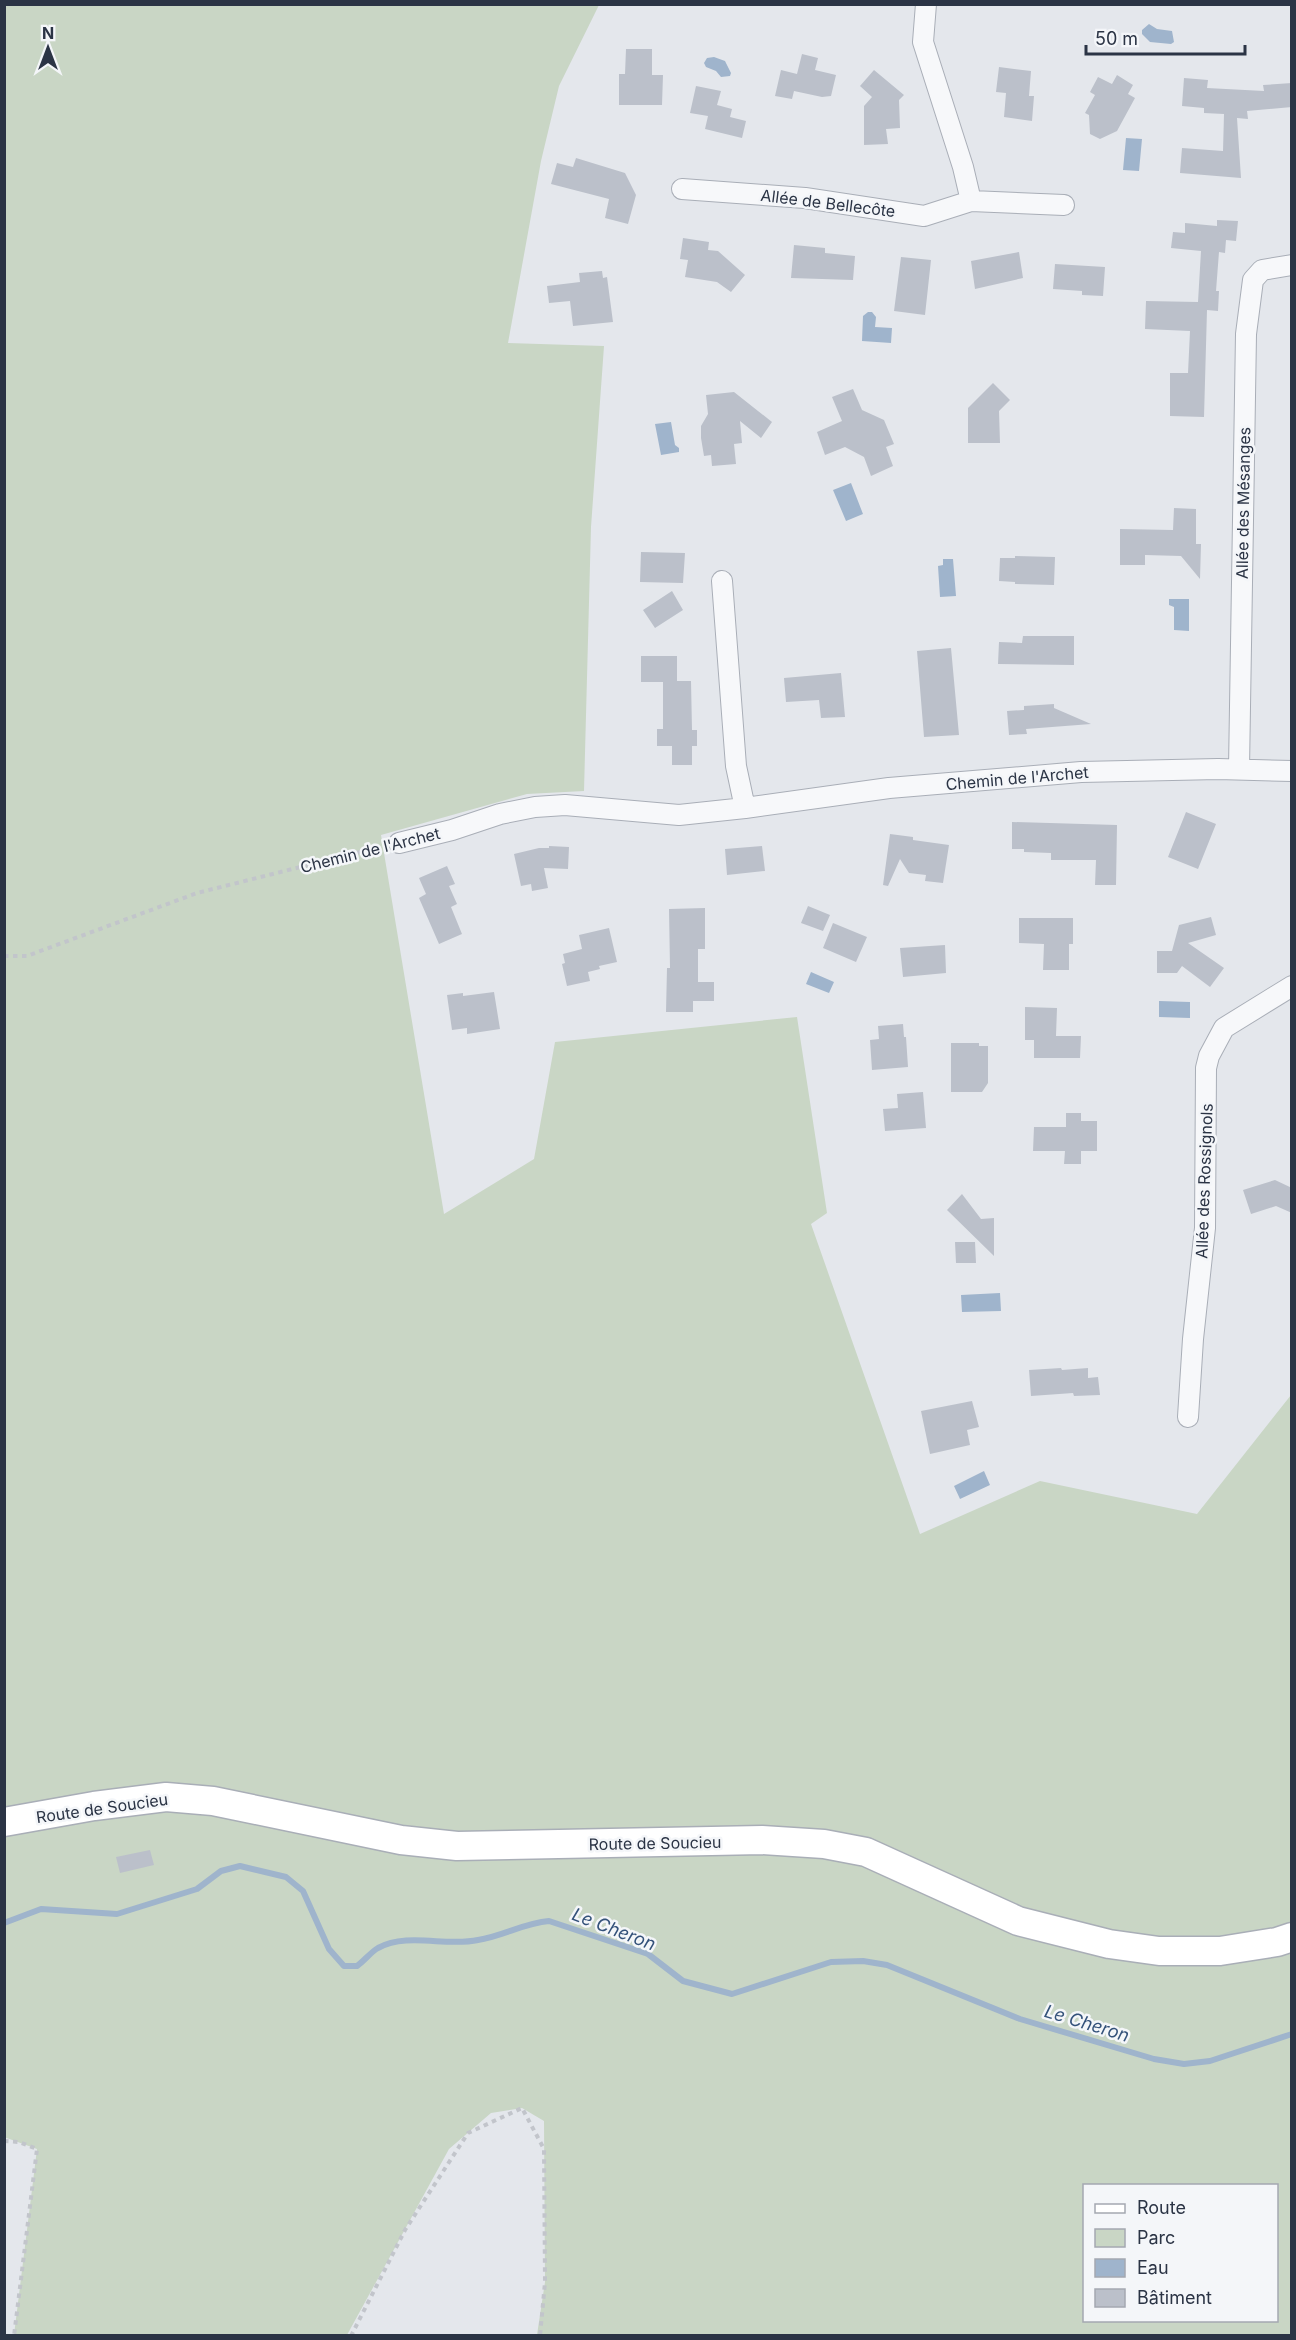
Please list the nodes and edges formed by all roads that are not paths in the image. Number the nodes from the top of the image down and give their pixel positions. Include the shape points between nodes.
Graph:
1 (926, 4) edge
2 (682, 189) dead end
3 (971, 201) junction
4 (1064, 205) dead end
5 (1292, 265) edge
6 (722, 581) dead end
7 (1239, 770) junction
8 (1292, 771) edge
9 (745, 808) junction
10 (399, 843) road end
11 (1292, 986) edge
12 (1188, 1417) dead end
13 (4, 1822) edge
14 (1292, 1938) edge

1 - 3 street via 922,42
2 - 3 street, Allée de Bellecôte via 805,198 924,216
3 - 4 street, Allée de Bellecôte
5 - 7 street, Allée des Mésanges via 1262,270 1253,280 1246,334
6 - 9 street via 736,766
7 - 8 street, Chemin de l'Archet
7 - 9 street, Chemin de l'Archet via 1081,772 890,789
9 - 10 street, Chemin de l'Archet via 679,814 565,805 535,807
11 - 12 street, Allée des Rossignols via 1224,1028 1206,1068 1205,1228
13 - 14 street, Route de Soucieu via 166,1797 213,1801 401,1840 457,1846 762,1840 824,1844 866,1852 1018,1921 1109,1944 1159,1951 1220,1951

